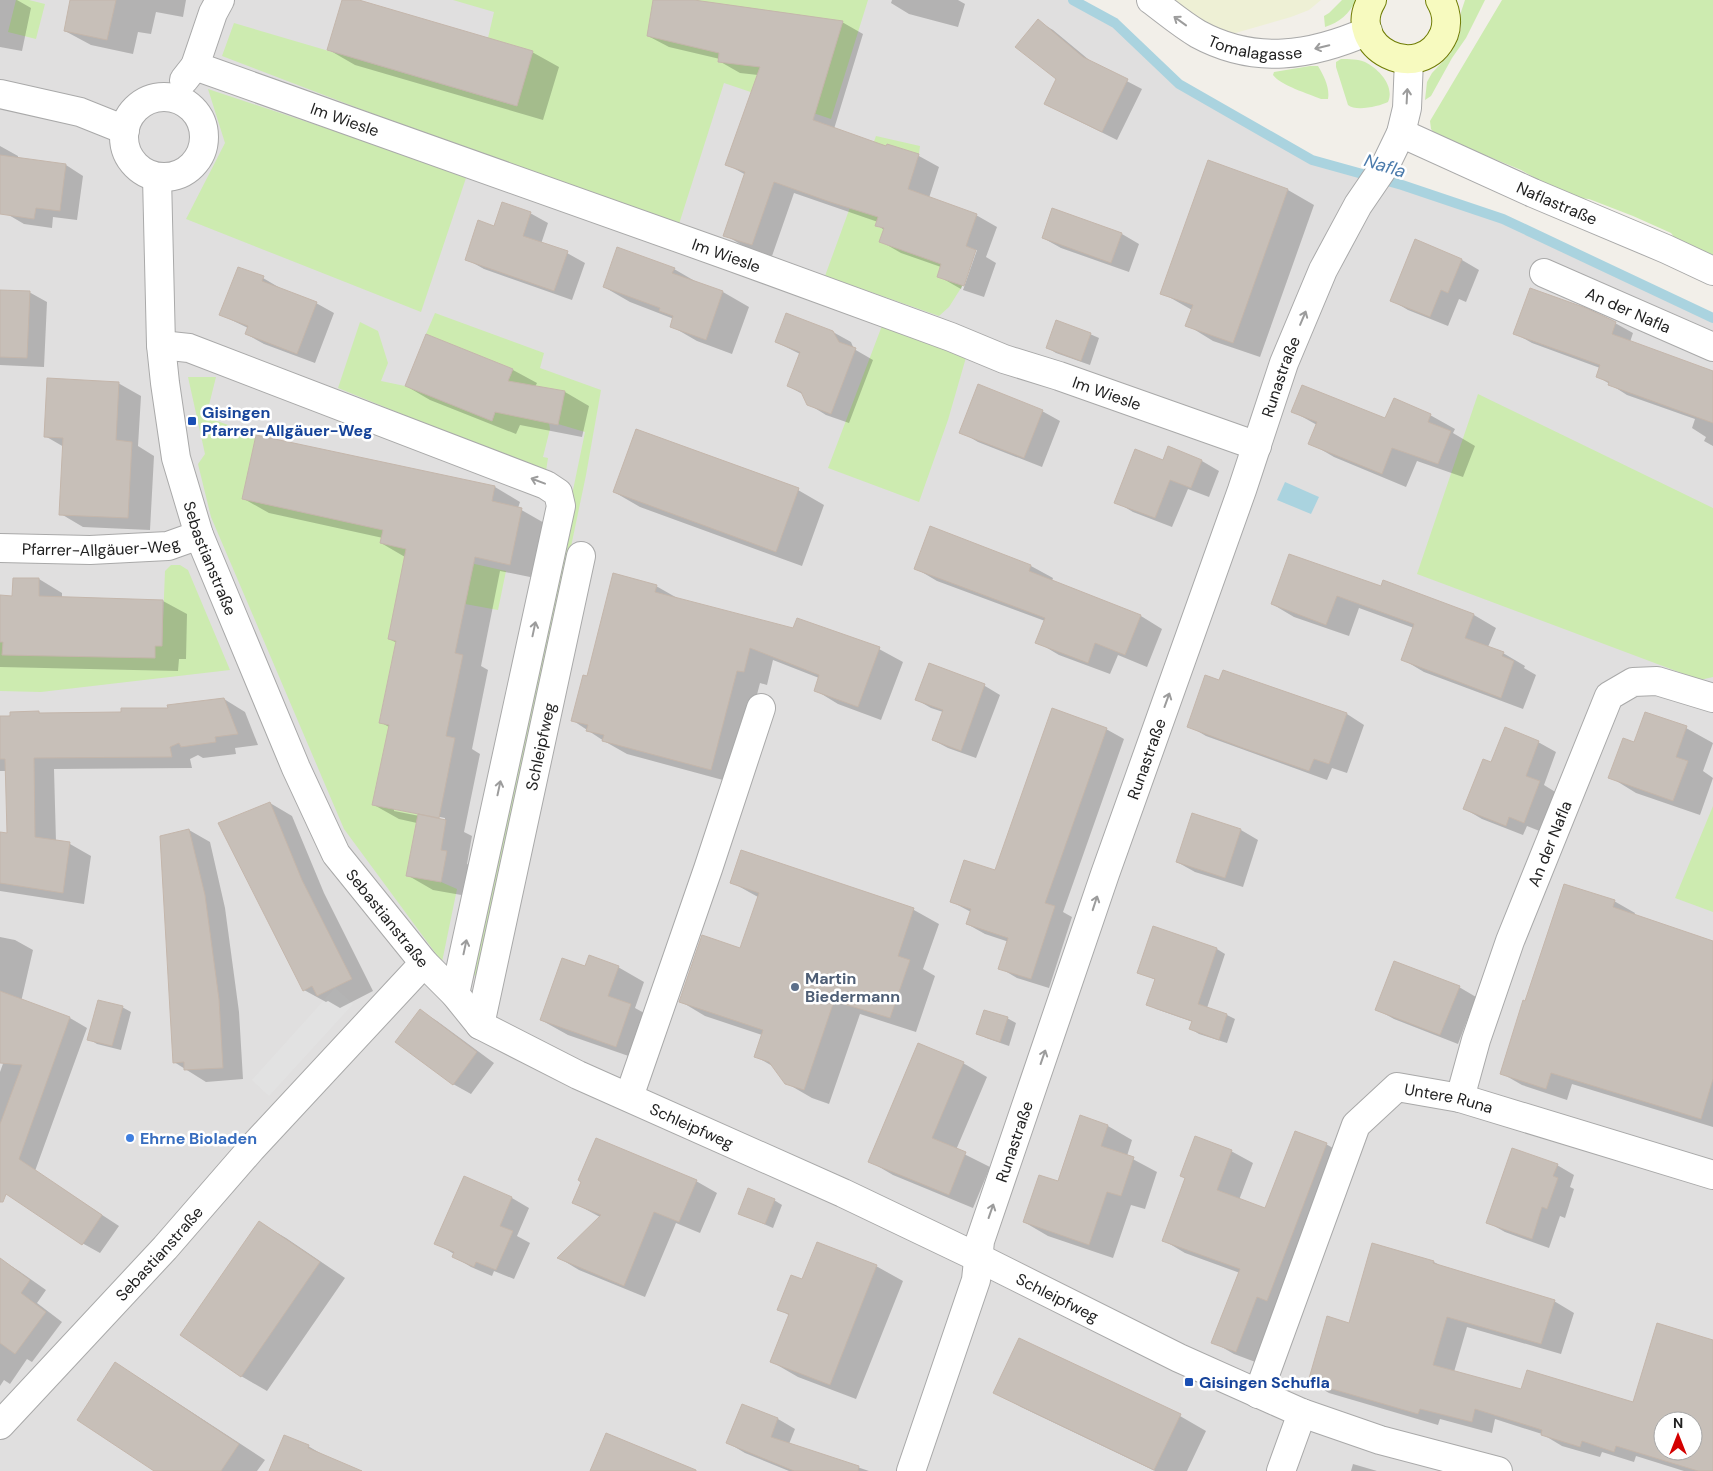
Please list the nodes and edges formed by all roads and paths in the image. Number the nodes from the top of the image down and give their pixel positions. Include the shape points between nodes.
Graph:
1 (220, 0) edge
2 (1151, 0) edge
3 (1372, 0) edge
4 (1440, 0) edge
5 (1368, 31) junction
6 (1409, 60) junction
7 (195, 66) junction
8 (0, 94) edge
9 (170, 97) junction
10 (124, 130) junction
11 (1401, 133) junction
12 (157, 177) junction
13 (1713, 272) edge
14 (1544, 273) dead end
15 (161, 345) junction
16 (1713, 347) edge
17 (1257, 446) junction
18 (199, 535) junction
19 (0, 548) edge
20 (581, 556) dead end
21 (1713, 698) edge
22 (760, 708) dead end
23 (424, 963) junction
24 (455, 994) junction
25 (480, 1025) junction
26 (628, 1097) junction
27 (1460, 1098) junction
28 (1713, 1175) edge
29 (979, 1258) junction
30 (1258, 1394) junction
31 (1302, 1413) junction
32 (0, 1425) edge
33 (912, 1471) edge
34 (1281, 1471) edge
35 (1498, 1471) edge

1 - 7 street
5 -> 2 street, Tomalagasse via 1337,43 1290,54 1250,52 1217,43 1197,33
3 - 5 street via 1366,18
4 - 6 street via 1446,17 1440,41 1421,57
5 - 6 street via 1383,52
11 -> 6 street, Runastraße via 1407,108
7 - 9 street
7 - 17 street, Im Wiesle via 713,250 1004,359
8 - 10 street via 80,112
9 - 10 street via 152,100 136,109
9 - 12 street via 182,101 200,118 204,144 193,166 182,174
10 - 12 street via 128,155 135,165
11 - 13 street, Naflastraße
17 -> 11 street, Runastraße via 1284,363 1323,270
12 - 15 street, Sebastianstraße
14 - 16 street, An der Nafla
15 - 18 street, Sebastianstraße via 176,458
24 -> 15 street via 561,506 558,493 546,484 189,348
29 -> 17 street, Runastraße via 980,1241 1105,874
18 - 19 street, Pfarrer-Allgäuer-Weg via 168,546 90,550
18 - 23 street, Sebastianstraße via 296,768 336,854
20 - 25 street, Schleipfweg
21 - 27 street, An der Nafla via 1657,681 1633,682 1609,696 1510,941
22 - 26 street, Schleipfweg
23 - 24 street, Schleipfweg
23 - 32 street, Sebastianstraße
24 - 25 street, Schleipfweg
25 - 26 street, Schleipfweg
26 - 29 street, Schleipfweg
27 - 28 street, Untere Runa
27 - 30 street, Untere Runa via 1397,1086 1356,1125
29 - 30 street, Schleipfweg
29 - 33 street, Runastraße via 976,1280
30 - 31 street, Schleipfweg
31 - 34 street
31 - 35 street, Schleipfweg via 1380,1440

